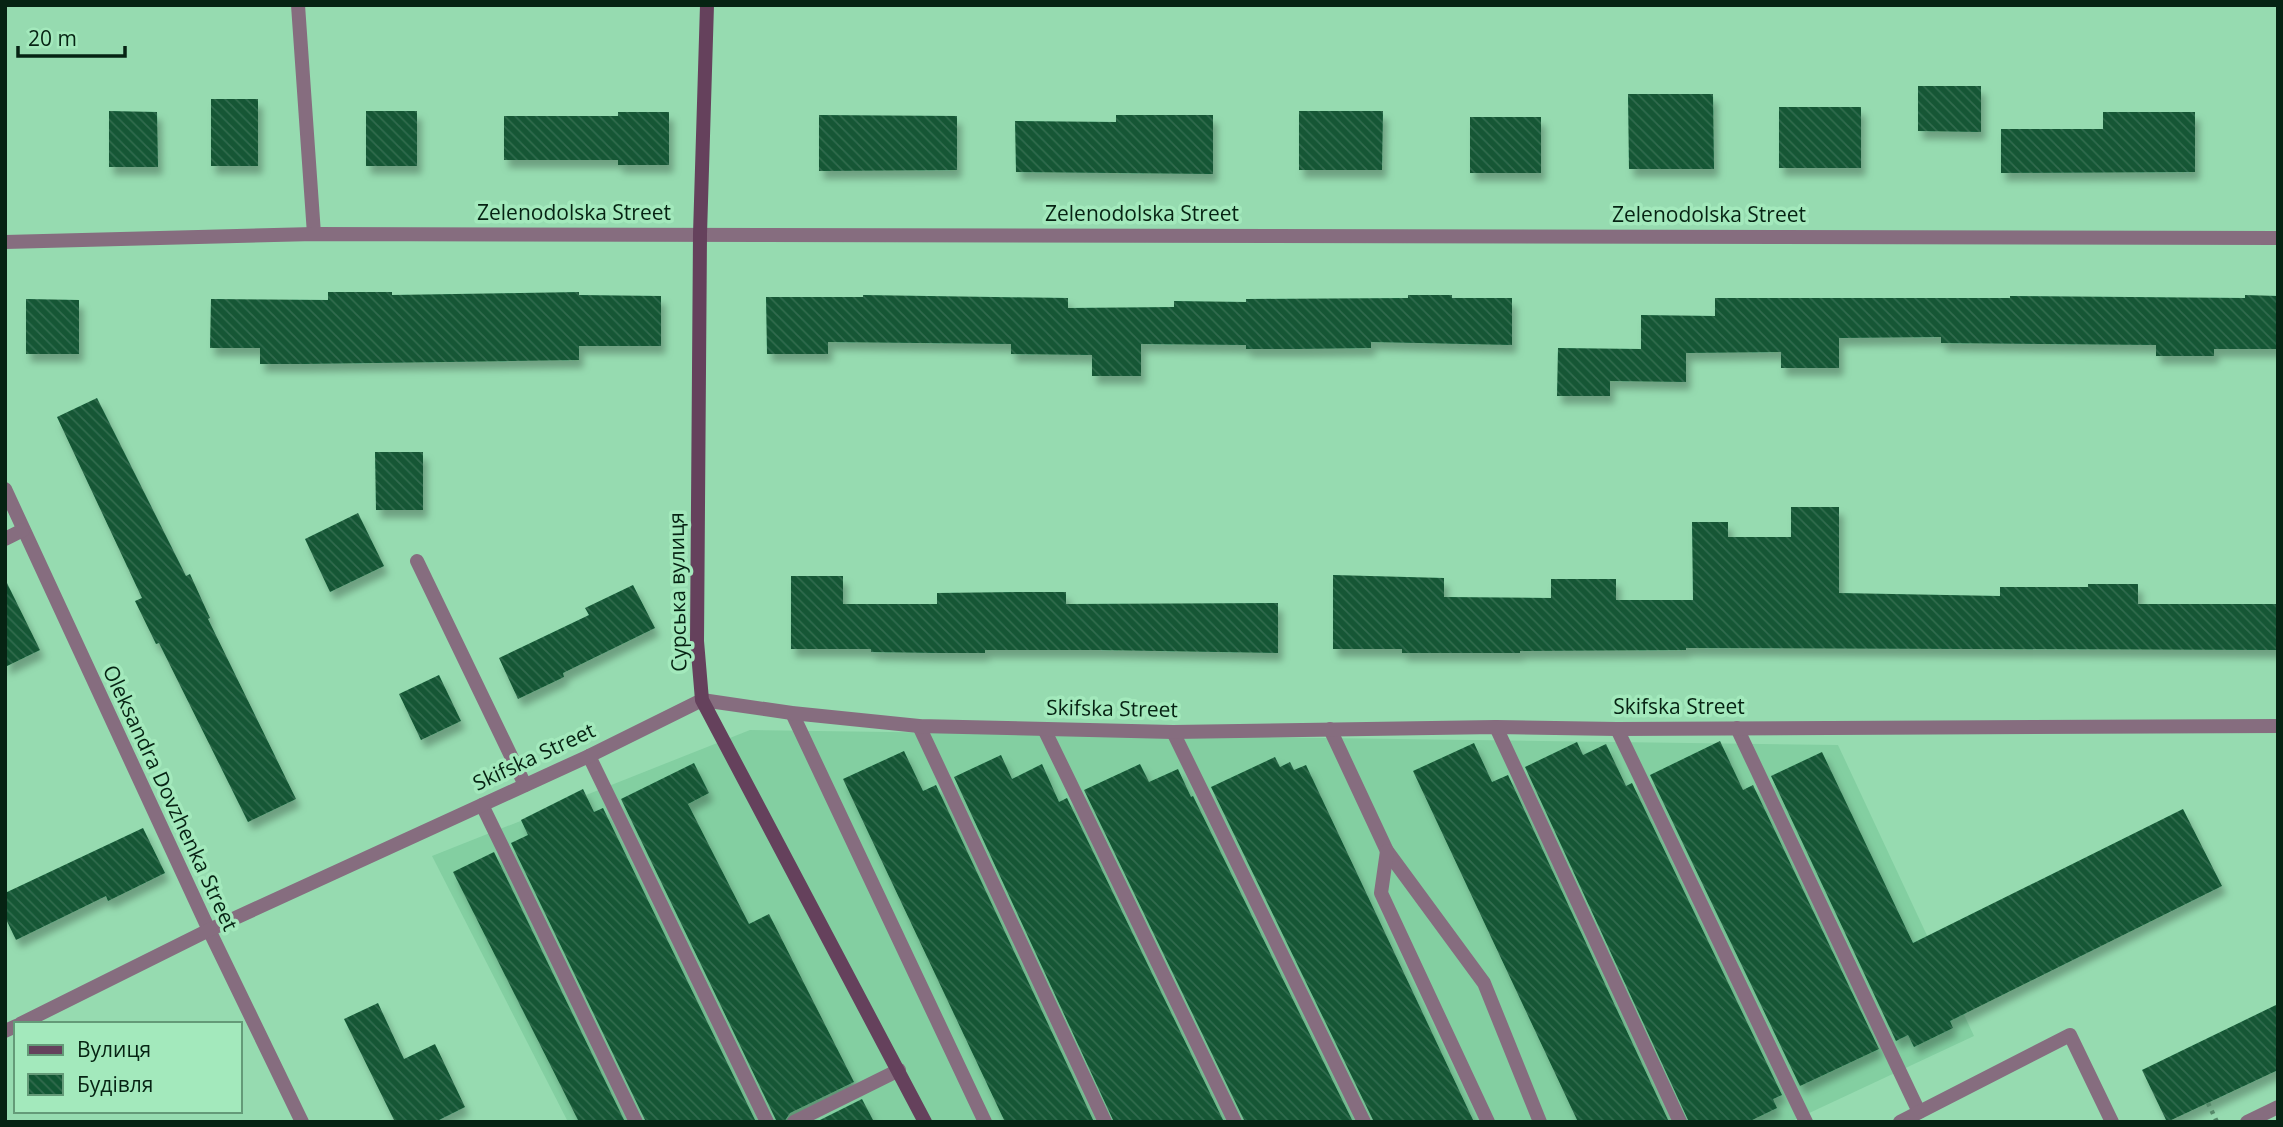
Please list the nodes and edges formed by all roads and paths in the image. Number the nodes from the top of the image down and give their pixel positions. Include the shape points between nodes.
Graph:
1 (298, 5) edge
2 (707, 5) edge
3 (314, 234) junction
4 (700, 234) junction
5 (2278, 238) edge
6 (5, 242) edge
7 (5, 489) edge
8 (23, 530) junction
9 (5, 539) edge
10 (417, 561) dead end
11 (702, 700) junction
12 (792, 713) junction
13 (919, 726) junction
14 (2278, 726) edge
15 (1496, 727) junction
16 (1737, 728) junction
17 (1044, 729) junction
18 (1329, 729) junction
19 (1617, 729) junction
20 (1173, 732) junction
21 (589, 756) junction
22 (525, 785) junction
23 (482, 805) junction
24 (1387, 851) junction
25 (209, 930) junction
26 (24, 1022) edge
27 (899, 1070) junction
28 (2208, 1103) dead end
29 (2278, 1107) edge
30 (1919, 1112) junction
31 (2252, 1121) edge
32 (302, 1122) edge
33 (636, 1122) edge
34 (767, 1122) edge
35 (794, 1122) edge
36 (925, 1122) edge
37 (985, 1122) edge
38 (1105, 1122) edge
39 (1235, 1122) edge
40 (1364, 1122) edge
41 (1488, 1122) edge
42 (1540, 1122) edge
43 (1680, 1122) edge
44 (1806, 1122) edge
45 (1899, 1122) edge
46 (2112, 1122) edge
47 (2217, 1122) edge

1 - 3 street
2 - 4 street, Сурська вулиця
3 - 4 street, Zelenodolska Street
3 - 6 street, Zelenodolska Street
4 - 5 street, Zelenodolska Street
4 - 11 street, Сурська вулиця via 697,641
7 - 8 street, Oleksandra Dovzhenka Street
8 - 9 street
8 - 25 street, Oleksandra Dovzhenka Street
10 - 22 street
11 - 12 street, Skifska Street
11 - 21 street, Skifska Street
11 - 27 street, Сурська вулиця
12 - 13 street, Skifska Street
12 - 37 street
13 - 17 street, Skifska Street
13 - 38 street
14 - 16 street, Skifska Street
15 - 18 street, Skifska Street
15 - 19 street, Skifska Street
15 - 43 street
16 - 19 street, Skifska Street
16 - 30 street
17 - 20 street, Skifska Street
17 - 39 street
18 - 20 street, Skifska Street
18 - 24 street
19 - 44 street
20 - 40 street
21 - 22 street, Skifska Street
21 - 34 street
22 - 23 street, Skifska Street
23 - 25 street, Skifska Street
23 - 33 street
24 - 41 street via 1381,893
24 - 42 street via 1483,983
25 - 26 street, Skifska Street
25 - 32 street, Oleksandra Dovzhenka Street
27 - 35 street
27 - 36 street, Сурська вулиця
28 - 47 path
29 - 31 street
30 - 45 street
30 - 46 street via 2070,1035

